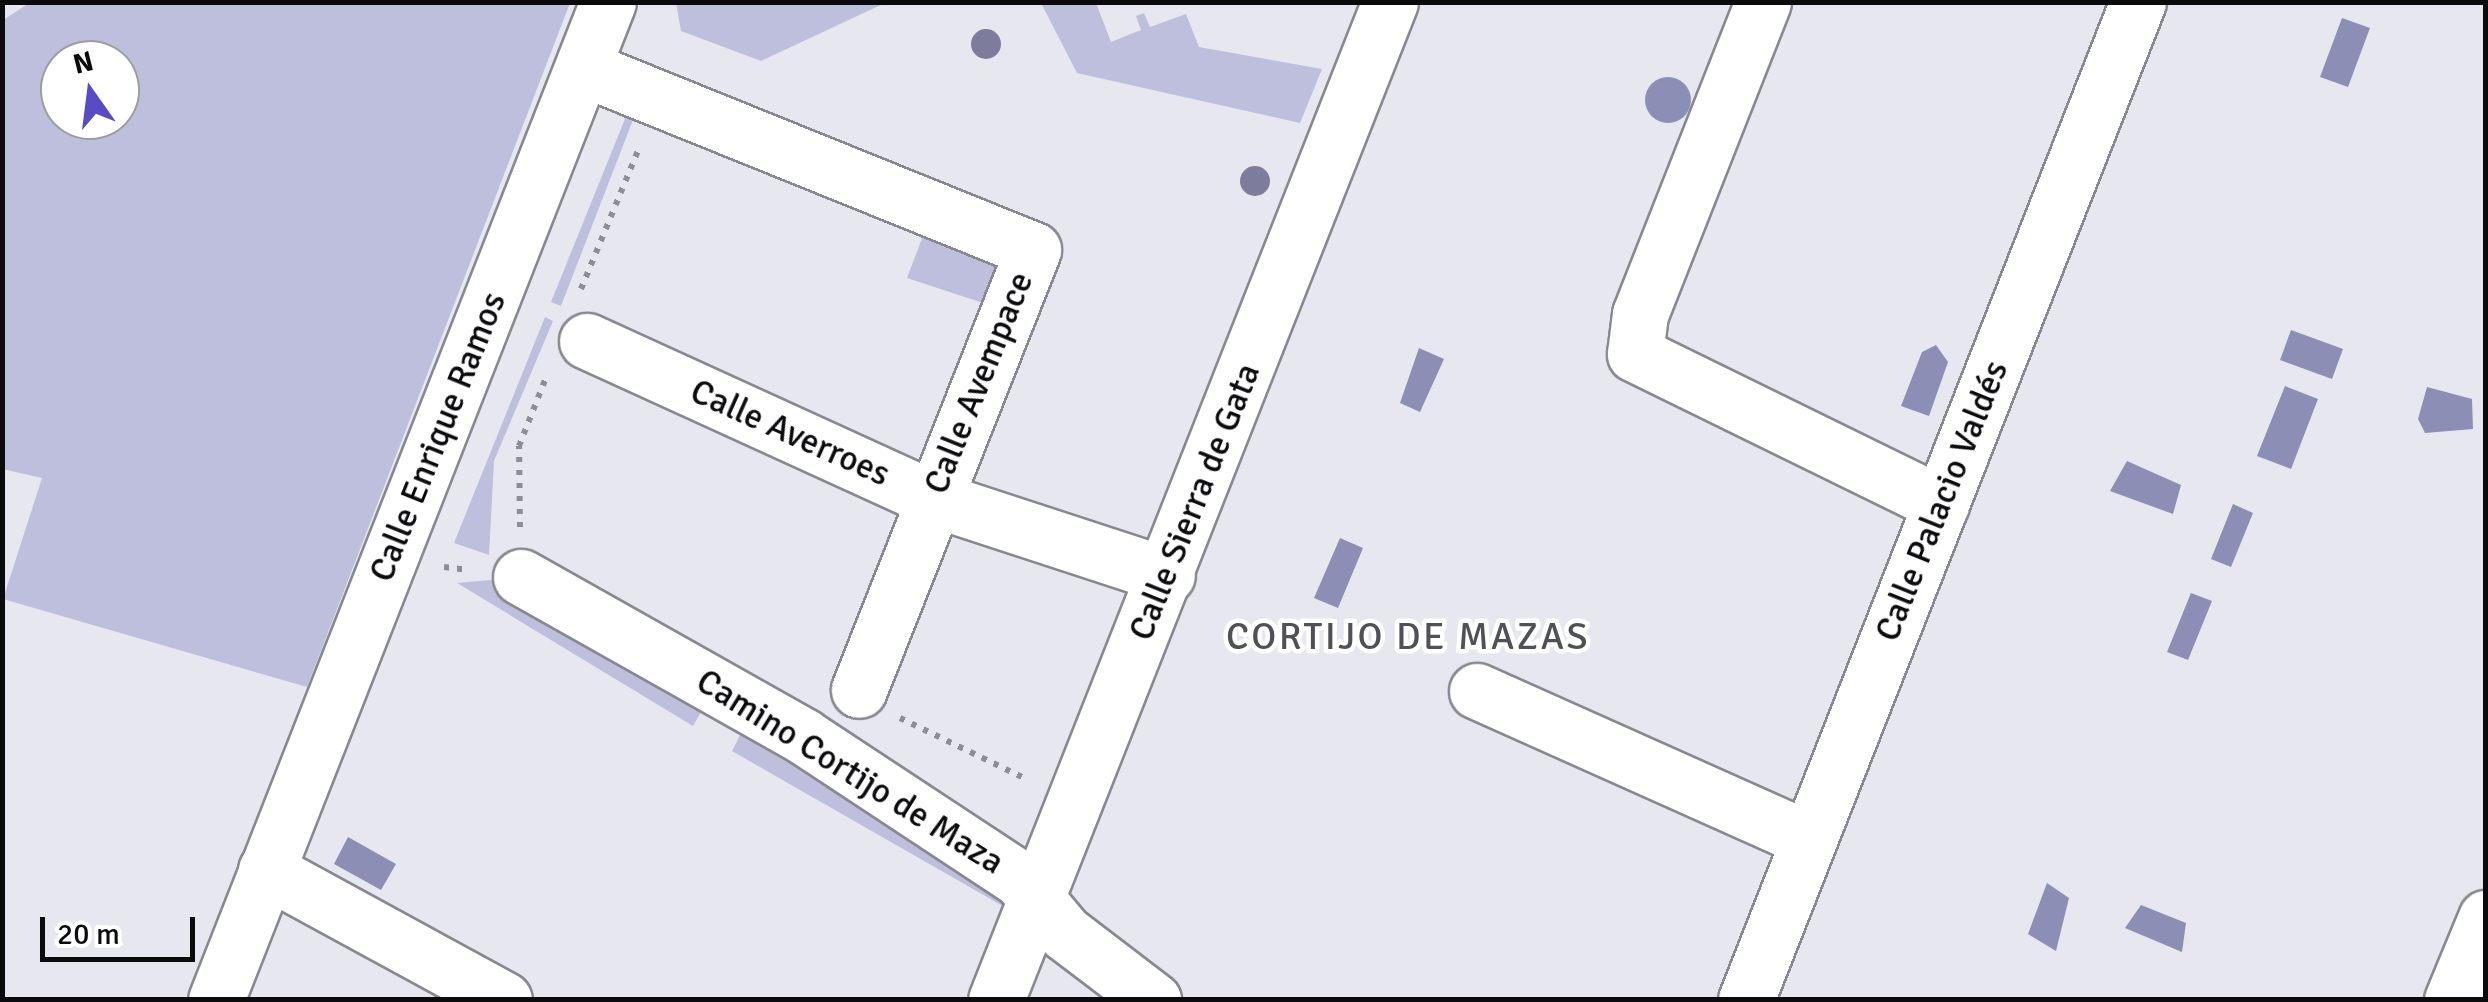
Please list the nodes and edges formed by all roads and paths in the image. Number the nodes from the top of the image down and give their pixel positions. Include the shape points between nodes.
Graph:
1 (608, 2) edge
2 (1390, 2) edge
3 (1764, 2) edge
4 (2138, 2) edge
5 (583, 68) junction
6 (587, 341) dead end
7 (934, 499) junction
8 (1941, 504) junction
9 (1167, 575) junction
10 (521, 577) dead end
11 (859, 690) joint
12 (1477, 691) dead end
13 (1073, 802) junction
14 (1808, 839) junction
15 (266, 870) junction
16 (1035, 896) junction
17 (2486, 918) edge
18 (216, 1000) edge
19 (504, 1000) edge
20 (996, 1000) edge
21 (1154, 1000) edge
22 (1746, 1000) edge
23 (2452, 1000) edge

1 - 5 street, Calle Enrique Ramos
2 - 9 street, Calle Sierra de Gata
3 - 8 street via 1640,314 1635,354
4 - 8 street, Calle Palacio Valdés
5 - 7 street, Calle Avempace via 1033,250
5 - 15 street, Calle Enrique Ramos
6 - 7 street, Calle Averroes
7 - 9 street, Calle Averroes
7 - 11 street, Calle Avempace
8 - 14 street, Calle Palacio Valdés
9 - 13 street, Calle Sierra de Gata
10 - 16 street, Camino Cortijo de Maza via 803,736
11 - 13 path via 873,706
12 - 14 street
13 - 16 street, Calle Sierra de Gata
14 - 22 street, Calle Palacio Valdés
15 - 18 street, Calle Enrique Ramos
15 - 19 street
16 - 20 street, Calle Sierra de Gata
16 - 21 street, Camino Cortijo de Maza via 1065,933
17 - 23 street

